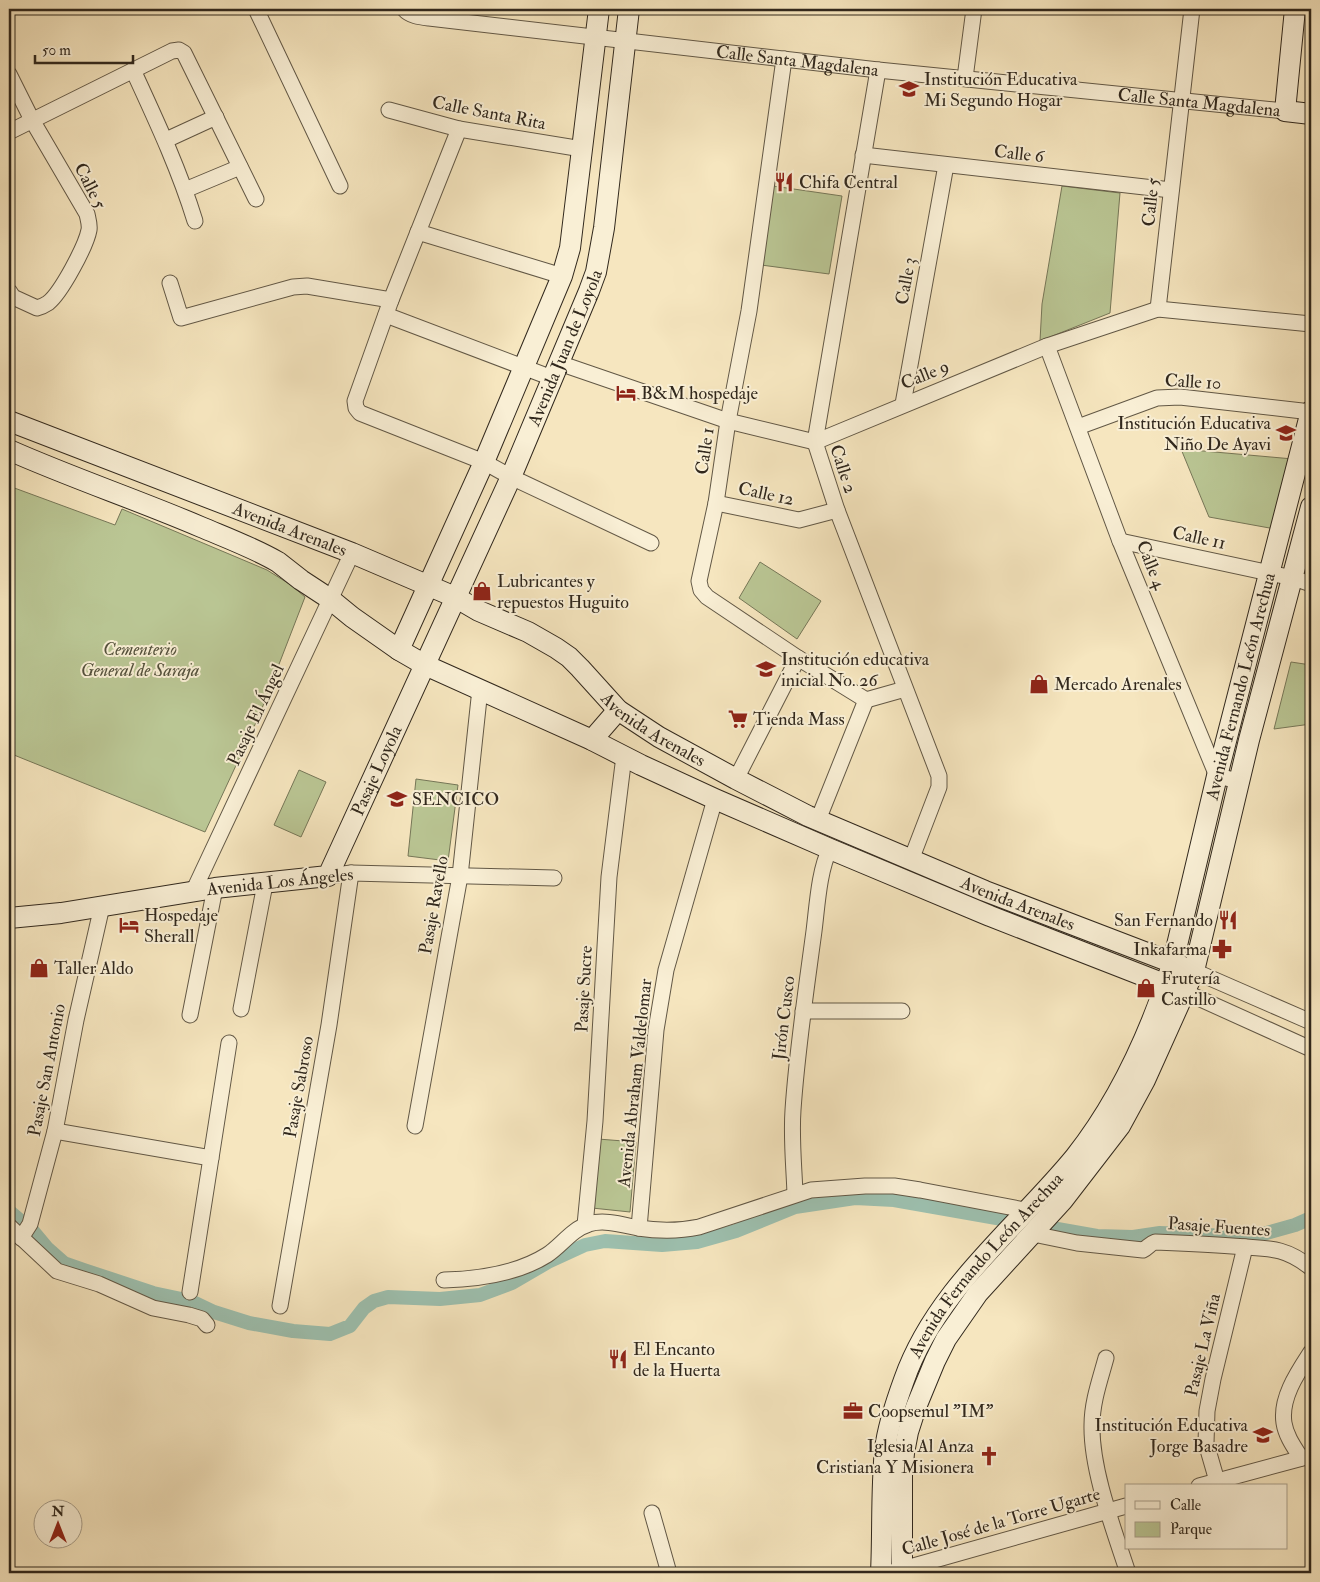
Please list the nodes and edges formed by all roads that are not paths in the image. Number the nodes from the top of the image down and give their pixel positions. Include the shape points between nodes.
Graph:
1 (256, 9) edge
2 (404, 9) edge
3 (599, 9) edge
4 (629, 9) edge
5 (974, 9) edge
6 (1192, 9) edge
7 (1295, 9) edge
8 (595, 37) junction
9 (624, 40) junction
10 (784, 59) junction
11 (133, 70) junction
12 (878, 70) junction
13 (9, 74) edge
14 (966, 78) junction
15 (1182, 100) junction
16 (389, 110) dead end
17 (1285, 111) junction
18 (1311, 114) edge
19 (216, 117) junction
20 (32, 120) junction
21 (459, 129) junction
22 (9, 132) edge
23 (166, 140) junction
24 (582, 149) junction
25 (863, 155) junction
26 (946, 165) junction
27 (240, 167) junction
28 (340, 186) dead end
29 (186, 190) junction
30 (1171, 190) junction
31 (256, 199) dead end
32 (195, 221) dead end
33 (418, 232) junction
34 (562, 276) junction
35 (170, 283) dead end
36 (9, 291) edge
37 (391, 300) junction
38 (1158, 309) junction
39 (386, 315) junction
40 (1311, 324) edge
41 (1048, 346) junction
42 (524, 368) junction
43 (555, 371) junction
44 (903, 404) junction
45 (1311, 412) edge
46 (9, 421) edge
47 (728, 421) junction
48 (1078, 427) junction
49 (815, 442) junction
50 (9, 450) edge
51 (484, 462) junction
52 (511, 477) junction
53 (716, 503) junction
54 (1311, 507) edge
55 (836, 510) junction
56 (1120, 541) junction
57 (651, 543) dead end
58 (352, 553) junction
59 (1270, 573) junction
60 (1302, 581) edge
61 (428, 586) junction
62 (456, 597) junction
63 (330, 599) junction
64 (399, 650) junction
65 (798, 658) junction
66 (425, 665) junction
67 (480, 689) junction
68 (901, 690) junction
69 (866, 700) junction
70 (618, 710) junction
71 (592, 740) junction
72 (624, 756) junction
73 (1217, 776) junction
74 (736, 780) junction
75 (1239, 781) junction
76 (715, 799) junction
77 (818, 820) junction
78 (830, 849) junction
79 (911, 860) junction
80 (351, 873) junction
81 (328, 876) junction
82 (460, 876) junction
83 (554, 878) dead end
84 (265, 884) junction
85 (215, 888) junction
86 (194, 892) junction
87 (102, 906) junction
88 (9, 918) edge
89 (1173, 962) junction
90 (1194, 971) junction
91 (1166, 983) junction
92 (1185, 992) junction
93 (241, 1009) dead end
94 (803, 1011) junction
95 (902, 1011) dead end
96 (190, 1015) dead end
97 (1311, 1022) edge
98 (229, 1043) dead end
99 (1311, 1049) edge
100 (415, 1126) dead end
101 (55, 1131) junction
102 (211, 1158) junction
103 (795, 1194) junction
104 (1025, 1210) junction
105 (585, 1225) junction
106 (9, 1226) edge
107 (639, 1228) junction
108 (1033, 1234) junction
109 (21, 1238) junction
110 (1244, 1247) junction
111 (1311, 1268) edge
112 (444, 1280) dead end
113 (190, 1292) dead end
114 (280, 1306) dead end
115 (206, 1325) dead end
116 (1311, 1352) edge
117 (1106, 1358) dead end
118 (1306, 1457) edge
119 (1216, 1481) junction
120 (1206, 1484) edge
121 (1125, 1506) edge
122 (1109, 1511) junction
123 (652, 1513) dead end
124 (892, 1572) edge
125 (669, 1573) edge
126 (1128, 1573) edge

1 - 28 street
2 - 8 street, Calle Santa Magdalena via 416,16 429,18
3 - 8 street, Avenida Juan de Loyola
4 - 9 street, Avenida Juan de Loyola
5 - 14 street
6 - 15 street, Calle 5
7 - 17 street
8 - 9 street, Calle Santa Magdalena
8 - 24 street, Avenida Juan de Loyola
9 - 10 street, Calle Santa Magdalena
9 - 43 street, Avenida Juan de Loyola via 600,250 589,291
10 - 12 street, Calle Santa Magdalena
10 - 47 street, Calle 1 via 749,310
11 - 19 street via 179,50 184,53
11 - 20 street
11 - 23 street
12 - 14 street, Calle Santa Magdalena
12 - 25 street, Calle 2
13 - 20 street, Calle 5
14 - 15 street, Calle Santa Magdalena
15 - 17 street, Calle Santa Magdalena
15 - 30 street, Calle 5
16 - 21 street, Calle Santa Rita
17 - 18 street, Calle Santa Magdalena
19 - 23 street
19 - 27 street
20 - 22 street
20 - 36 street, Calle 5 via 87,214 89,227 87,239 70,273 47,304 38,308 13,297
21 - 24 street, Calle Santa Rita
21 - 33 street
23 - 29 street
24 - 34 street, Avenida Juan de Loyola via 570,248
25 - 26 street, Calle 6
25 - 49 street, Calle 2
26 - 30 street, Calle 6
26 - 44 street, Calle 3
27 - 29 street
27 - 31 street
29 - 32 street
30 - 38 street, Calle 5
33 - 34 street
33 - 37 street
34 - 42 street, Avenida Juan de Loyola
35 - 37 street via 181,318 293,287 307,286
37 - 39 street
38 - 40 street, Calle 9
38 - 41 street, Calle 9
39 - 42 street
39 - 51 street via 355,401 356,408 360,413
41 - 44 street, Calle 9
41 - 48 street, Calle 4
42 - 43 street
42 - 51 street, Avenida Juan de Loyola
43 - 47 street
43 - 52 street, Avenida Juan de Loyola
44 - 49 street, Calle 9
45 - 48 street, Calle 10 via 1168,397 1157,398
45 - 59 street, Avenida Fernando León Arechua
46 - 58 street, Avenida Arenales
47 - 49 street
47 - 53 street, Calle 1
48 - 56 street, Calle 4
49 - 55 street, Calle 2
50 - 63 street, Avenida Arenales via 259,552
51 - 52 street
51 - 61 street, Avenida Juan de Loyola
52 - 57 street
52 - 62 street, Avenida Juan de Loyola
53 - 55 street, Calle 12 via 799,520
53 - 65 street, Calle 1 via 699,581 701,590
54 - 60 street, Avenida Fernando León Arechua
55 - 68 street, Calle 2
56 - 59 street, Calle 11
56 - 73 street, Calle 4
58 - 61 street, Avenida Arenales
58 - 63 street, Pasaje El Ángel
59 - 60 street, Calle 11
59 - 73 street, Avenida Fernando León Arechua
60 - 75 street, Avenida Fernando León Arechua via 1248,740
61 - 62 street, Avenida Arenales
61 - 64 street, Avenida Juan de Loyola
62 - 66 street, Avenida Juan de Loyola
62 - 70 street, Avenida Arenales via 479,612 528,632 569,658
63 - 64 street, Avenida Arenales
63 - 86 street, Pasaje El Ángel
64 - 66 street, Avenida Arenales
65 - 69 street, Calle 1
65 - 74 street
66 - 67 street, Avenida Arenales
66 - 81 street, Pasaje Loyola
67 - 71 street, Avenida Arenales
67 - 82 street, Pasaje Ravello
68 - 69 street
68 - 79 street, Calle 2 via 940,781
69 - 77 street
70 - 71 street
70 - 74 street, Avenida Arenales
71 - 72 street, Avenida Arenales
72 - 76 street, Avenida Arenales
72 - 105 street, Pasaje Sucre via 609,877 595,1121
73 - 75 street
73 - 89 street, Avenida Fernando León Arechua
74 - 77 street, Avenida Arenales
75 - 90 street, Avenida Fernando León Arechua
76 - 78 street, Avenida Arenales
76 - 107 street, Avenida Abraham Valdelomar via 666,970 656,1030
77 - 79 street, Avenida Arenales
78 - 91 street, Avenida Arenales via 990,916
78 - 94 street, Jirón Cusco via 824,865
79 - 89 street, Avenida Arenales
80 - 81 street, Avenida Los Ángeles
80 - 82 street, Avenida Los Ángeles
80 - 114 street, Pasaje Sabroso via 329,1025
81 - 84 street, Avenida Los Ángeles
82 - 83 street, Avenida Los Ángeles
82 - 100 street, Pasaje Ravello
84 - 85 street, Avenida Los Ángeles
84 - 93 street
85 - 86 street, Avenida Los Ángeles
85 - 96 street
86 - 87 street, Avenida Los Ángeles
87 - 88 street, Avenida Los Ángeles
87 - 101 street, Pasaje San Antonio
89 - 90 street, Avenida Arenales
89 - 91 street, Avenida Fernando León Arechua
90 - 92 street, Avenida Fernando León Arechua
90 - 97 street, Avenida Arenales
91 - 92 street, Avenida Arenales
91 - 104 street, Avenida Fernando León Arechua via 1134,1060 1091,1136
92 - 99 street, Avenida Arenales
92 - 108 street, Avenida Fernando León Arechua via 1120,1126
94 - 95 street
94 - 103 street, Jirón Cusco via 793,1111
98 - 102 street
101 - 102 street
101 - 109 street, Pasaje San Antonio via 30,1224
102 - 113 street
103 - 104 street via 811,1190 894,1186
103 - 107 street via 699,1228
104 - 124 street, Avenida Fernando León Arechua via 958,1286 926,1334 904,1378 885,1448
105 - 107 street via 609,1223
105 - 112 street via 548,1255 526,1266 503,1273
106 - 109 street
108 - 110 street, Pasaje Fuentes via 1077,1243 1143,1250 1155,1242
108 - 124 street, Avenida Fernando León Arechua via 961,1316 946,1339 916,1407 904,1453
109 - 115 street via 57,1271 99,1284 153,1308 189,1315
110 - 111 street, Pasaje Fuentes via 1277,1250
110 - 119 street, Pasaje La Viña via 1207,1411 1206,1443
116 - 118 street via 1289,1391 1283,1414 1289,1439
117 - 122 street via 1093,1404 1092,1426 1096,1464
118 - 119 street
119 - 120 street
121 - 122 street, Calle José de la Torre Ugarte
122 - 124 street, Calle José de la Torre Ugarte
122 - 126 street
123 - 125 street

